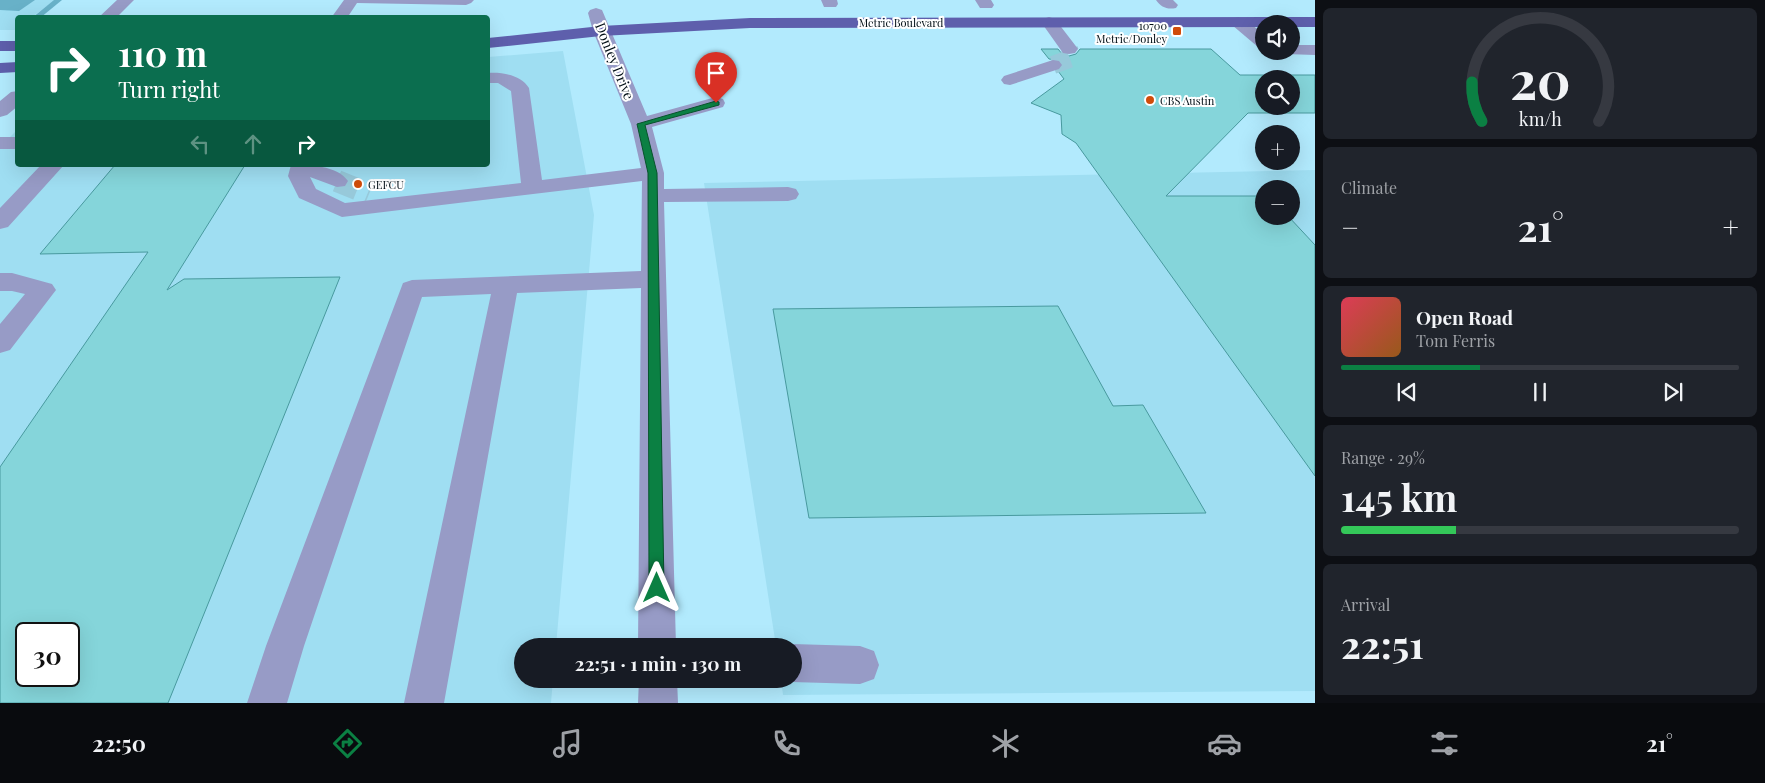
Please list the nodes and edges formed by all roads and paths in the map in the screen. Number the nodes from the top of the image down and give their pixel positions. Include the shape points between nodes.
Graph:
1 (126, 0) edge
2 (352, 0) edge
3 (362, 0) edge
4 (466, 0) edge
5 (825, 3) edge
6 (985, 3) edge
7 (850, 4) dead end
8 (1161, 4) edge
9 (967, 5) dead end
10 (1006, 5) dead end
11 (1189, 5) dead end
12 (109, 15) edge
13 (341, 15) edge
14 (597, 18) junction
15 (1049, 22) junction
16 (1238, 22) junction
17 (1315, 22) edge
18 (1255, 36) edge
19 (490, 42) edge
20 (0, 46) edge
21 (15, 46) edge
22 (1069, 49) dead end
23 (1300, 50) edge
24 (1315, 50) edge
25 (1053, 66) tunnel mouth
26 (15, 67) edge
27 (0, 68) edge
28 (490, 78) edge
29 (1010, 80) dead end
30 (15, 98) edge
31 (716, 103) dead end
32 (0, 111) edge
33 (641, 124) junction
34 (0, 143) edge
35 (15, 143) edge
36 (51, 167) edge
37 (301, 167) edge
38 (306, 167) edge
39 (338, 181) tunnel mouth
40 (653, 184) junction
41 (532, 188) junction
42 (369, 194) tunnel mouth
43 (788, 194) dead end
44 (396, 204) junction
45 (0, 222) edge
46 (654, 279) junction
47 (0, 282) edge
48 (506, 285) junction
49 (0, 343) edge
50 (657, 638) edge
51 (802, 663) edge
52 (860, 665) dead end
53 (658, 688) edge
54 (267, 703) edge
55 (424, 703) edge
56 (658, 703) edge

1 - 12 street
2 - 13 street
3 - 4 street
5 - 7 main road, Metric Boulevard
6 - 9 main road
6 - 10 main road
8 - 11 main road
14 - 15 main road, Metric Boulevard via 750,23
14 - 19 main road, Metric Boulevard
14 - 33 street, Donley Drive
15 - 16 main road, Metric Boulevard
15 - 22 street
16 - 17 main road, Metric Boulevard
16 - 18 street
20 - 21 main road
23 - 24 street
25 - 29 street
26 - 27 main road
28 - 41 street via 501,78 520,88
30 - 32 street
31 - 33 street
33 - 40 street, Donley Drive
34 - 35 street
36 - 45 street
37 - 44 street via 299,176 307,193 342,210
38 - 39 street
40 - 41 street
40 - 43 street
40 - 46 street, Donley Drive
41 - 44 street
42 - 44 street
46 - 48 street
46 - 50 street, Donley Drive
47 - 49 street via 43,290
48 - 54 street via 412,289
48 - 55 street
51 - 52 street
53 - 56 street

